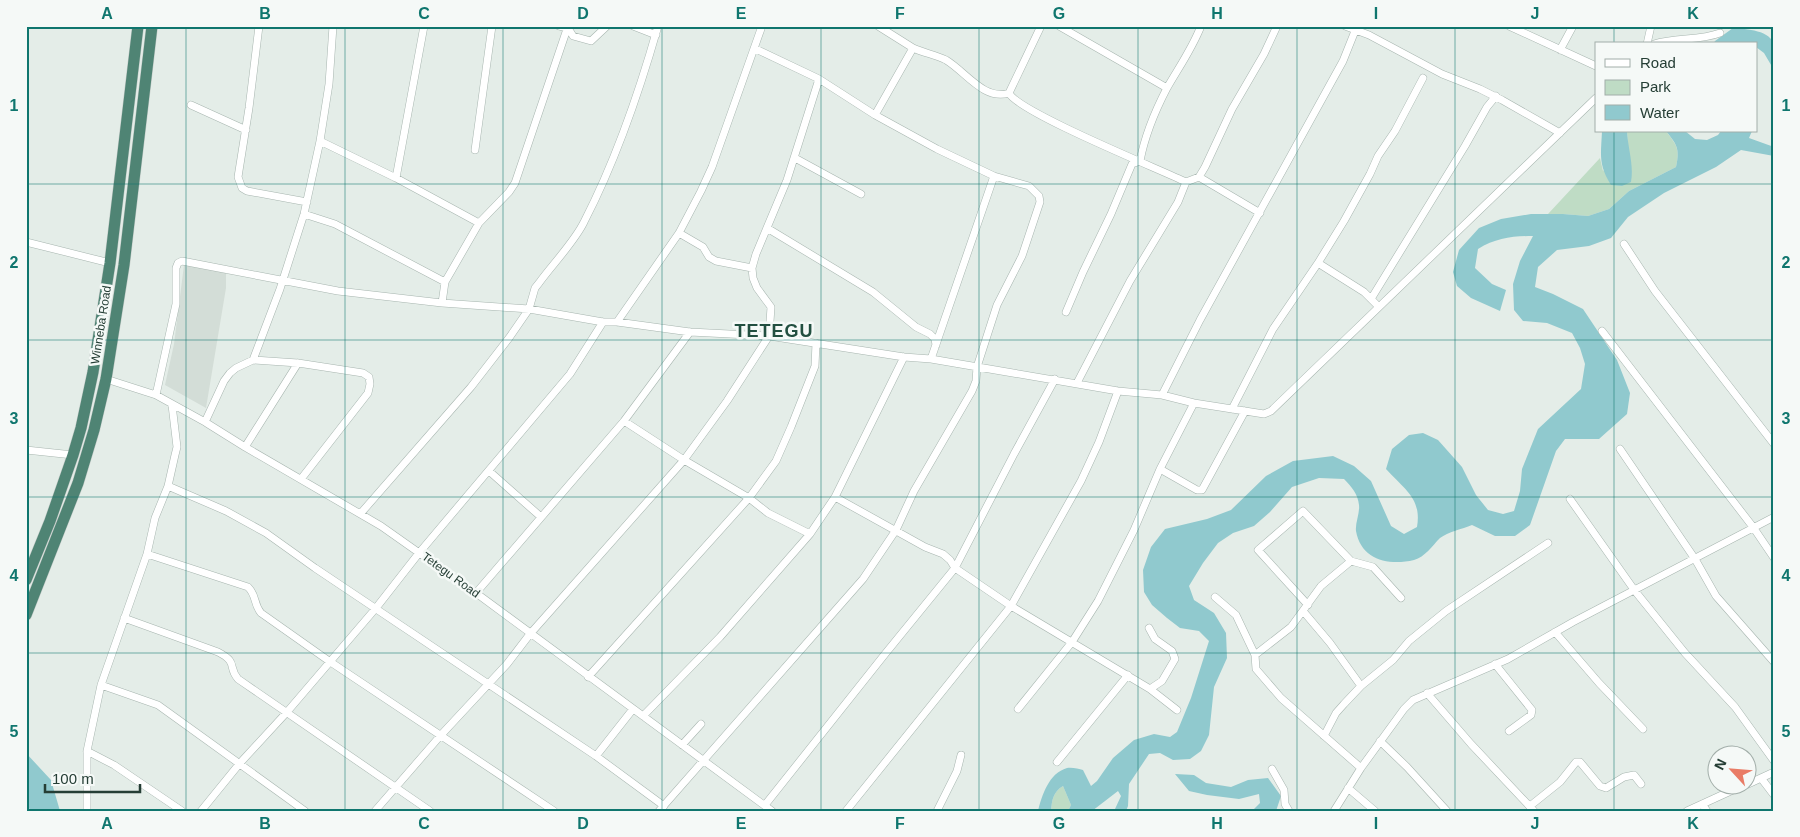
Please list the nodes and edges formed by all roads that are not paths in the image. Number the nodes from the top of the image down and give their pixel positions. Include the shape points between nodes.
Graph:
1 (138, 26) edge
2 (152, 26) edge
3 (259, 26) edge
4 (333, 26) edge
5 (424, 26) edge
6 (492, 26) edge
7 (559, 26) edge
8 (607, 26) edge
9 (633, 26) edge
10 (658, 26) edge
11 (762, 26) edge
12 (878, 26) edge
13 (1041, 26) edge
14 (1059, 26) edge
15 (1200, 26) edge
16 (1277, 26) edge
17 (1345, 26) edge
18 (1509, 26) edge
19 (1573, 26) edge
20 (1652, 26) edge
21 (568, 27) edge
22 (1355, 30) junction
23 (1720, 32) dead end
24 (656, 35) junction
25 (1648, 42) edge
26 (1662, 42) edge
27 (913, 48) junction
28 (756, 49) junction
29 (1560, 50) junction
30 (1595, 66) edge
31 (1423, 78) dead end
32 (819, 79) junction
33 (1168, 88) junction
34 (1009, 93) junction
35 (1496, 96) junction
36 (1595, 99) edge
37 (191, 105) dead end
38 (875, 115) junction
39 (246, 130) junction
40 (1560, 133) junction
41 (320, 141) junction
42 (476, 150) dead end
43 (795, 158) junction
44 (1140, 161) junction
45 (994, 176) junction
46 (1199, 177) junction
47 (396, 178) junction
48 (1186, 182) junction
49 (861, 194) dead end
50 (307, 202) junction
51 (1260, 213) junction
52 (304, 214) junction
53 (479, 223) junction
54 (767, 228) junction
55 (679, 233) junction
56 (26, 242) edge
57 (1624, 244) dead end
58 (110, 263) junction
59 (1318, 263) junction
60 (752, 268) junction
61 (282, 280) junction
62 (444, 282) junction
63 (1371, 299) junction
64 (442, 304) junction
65 (1379, 307) junction
66 (529, 310) junction
67 (1066, 312) dead end
68 (603, 322) junction
69 (617, 322) junction
70 (1602, 331) dead end
71 (690, 332) junction
72 (769, 336) junction
73 (816, 343) junction
74 (936, 345) junction
75 (904, 357) junction
76 (931, 359) junction
77 (253, 360) junction
78 (298, 362) junction
79 (977, 367) junction
80 (106, 379) junction
81 (1054, 379) junction
82 (1077, 383) junction
83 (1118, 391) junction
84 (156, 395) junction
85 (1162, 395) junction
86 (1194, 403) junction
87 (172, 405) junction
88 (1232, 409) junction
89 (1245, 411) junction
90 (624, 421) junction
91 (205, 422) junction
92 (1774, 444) edge
93 (245, 447) junction
94 (1620, 449) dead end
95 (26, 450) edge
96 (73, 455) junction
97 (684, 460) junction
98 (1160, 469) junction
99 (489, 471) junction
100 (301, 479) junction
101 (168, 486) junction
102 (835, 497) junction
103 (749, 498) junction
104 (1570, 499) dead end
105 (361, 513) junction
106 (541, 517) junction
107 (1774, 517) edge
108 (1754, 527) junction
109 (896, 530) junction
110 (810, 534) junction
111 (1548, 543) dead end
112 (419, 553) junction
113 (147, 554) junction
114 (1774, 558) edge
115 (1695, 559) junction
116 (1351, 561) junction
117 (955, 568) junction
118 (26, 580) edge
119 (1635, 591) junction
120 (476, 593) junction
121 (1215, 598) dead end
122 (1401, 598) dead end
123 (1011, 606) junction
124 (376, 608) junction
125 (1306, 608) junction
126 (26, 616) edge
127 (124, 618) junction
128 (1149, 628) dead end
129 (1555, 632) junction
130 (530, 634) junction
131 (1072, 642) junction
132 (1255, 655) junction
133 (329, 661) junction
134 (1774, 662) edge
135 (1496, 664) junction
136 (1128, 675) junction
137 (588, 677) junction
138 (488, 683) junction
139 (101, 685) junction
140 (1360, 686) junction
141 (1150, 689) junction
142 (1427, 693) junction
143 (633, 709) junction
144 (1018, 709) dead end
145 (1177, 710) dead end
146 (287, 712) junction
147 (643, 716) junction
148 (701, 724) dead end
149 (1643, 729) dead end
150 (1509, 731) dead end
151 (441, 735) junction
152 (1324, 736) junction
153 (1380, 741) junction
154 (682, 745) junction
155 (87, 752) junction
156 (961, 755) dead end
157 (596, 756) junction
158 (704, 761) junction
159 (1774, 761) edge
160 (1057, 762) dead end
161 (240, 763) junction
162 (1272, 768) dead end
163 (1361, 768) junction
164 (1774, 772) edge
165 (1761, 778) junction
166 (1758, 779) edge
167 (1641, 784) dead end
168 (395, 787) junction
169 (1348, 788) junction
170 (1724, 794) edge
171 (1774, 795) edge
172 (1702, 804) junction
173 (765, 806) junction
174 (1532, 808) edge
175 (661, 809) edge
176 (87, 811) edge
177 (182, 811) edge
178 (201, 811) edge
179 (305, 811) edge
180 (374, 811) edge
181 (430, 811) edge
182 (554, 811) edge
183 (772, 811) edge
184 (846, 811) edge
185 (937, 811) edge
186 (1289, 811) edge
187 (1334, 811) edge
188 (1375, 811) edge
189 (1448, 811) edge
190 (1687, 811) edge
191 (1707, 811) edge

1 - 58 highway, Winneba Road
2 - 80 highway, Winneba Road via 124,265
3 - 39 street
4 - 41 street via 329,84
5 - 47 street
6 - 42 street
7 - 21 street
8 - 21 street via 591,41 573,36
9 - 24 street
10 - 24 street
11 - 28 street
12 - 27 street
13 - 34 street
14 - 33 street
15 - 33 street via 1184,63
16 - 46 street
17 - 22 street
18 - 29 street
19 - 29 street
20 - 25 street
21 - 53 street via 515,183
22 - 35 street via 1442,74
22 - 51 street via 1343,61
23 - 26 street
24 - 66 street via 642,82 584,222 535,288
27 - 34 street via 945,60 986,92 1001,96
27 - 38 street
28 - 32 street
28 - 55 street via 712,167
29 - 30 street
31 - 59 street
32 - 38 street
32 - 43 street
33 - 44 street via 1146,136
34 - 44 street via 1018,103
35 - 40 street
35 - 63 street
36 - 40 street
37 - 39 street
38 - 45 street
39 - 50 street via 238,177 242,188
40 - 65 street
41 - 47 street
41 - 50 street
43 - 49 street
43 - 54 street
44 - 48 street
44 - 67 street via 1132,164
45 - 74 street
45 - 79 street via 1029,186 1039,196 1040,202 1022,256 997,305
46 - 48 street
46 - 51 street
47 - 53 street
48 - 82 street via 1178,202 1126,289
50 - 52 street
51 - 85 street
52 - 61 street
52 - 62 street via 335,224
53 - 62 street
54 - 60 street
54 - 74 street via 872,292 916,328 930,334
55 - 60 street via 703,247 716,261
55 - 69 street
56 - 58 street
57 - 92 street via 1655,291
58 - 96 highway, Winneba Road via 93,372
59 - 63 street
59 - 88 street via 1273,329
60 - 72 street via 757,288 771,307
61 - 64 street
61 - 77 street
61 - 84 street via 182,261 178,263 176,304
62 - 64 street
63 - 65 street
64 - 66 street
65 - 89 street via 1272,411 1264,414
66 - 68 street
66 - 105 street via 471,387
68 - 69 street
68 - 99 street via 574,370
69 - 71 street
70 - 108 street
71 - 72 street
71 - 90 street
72 - 73 street
72 - 97 street
73 - 75 street
73 - 103 street via 815,366 791,427 776,460
74 - 76 street
75 - 76 street
75 - 102 street
76 - 79 street
77 - 78 street
77 - 91 street via 230,373
78 - 93 street
78 - 100 street via 363,373 369,377 370,384 368,393
79 - 81 street
79 - 109 street via 972,391 914,491
80 - 84 street, Tetegu Road
80 - 126 highway, Winneba Road via 78,483
81 - 82 street
81 - 117 street
82 - 83 street
83 - 85 street
83 - 123 street via 1081,481
84 - 87 street, Tetegu Road
85 - 86 street
86 - 88 street
86 - 98 street
87 - 91 street, Tetegu Road
87 - 101 street via 177,446
88 - 89 street
89 - 98 street via 1202,490
90 - 97 street
90 - 106 street
91 - 93 street, Tetegu Road
93 - 100 street, Tetegu Road
94 - 115 street
95 - 96 street
96 - 118 highway, Winneba Road
97 - 103 street
97 - 130 street
98 - 131 street via 1098,601
99 - 106 street
99 - 112 street
100 - 105 street, Tetegu Road
101 - 113 street via 155,518
101 - 124 street via 226,511 266,533
102 - 109 street
102 - 110 street
103 - 110 street via 768,513
103 - 137 street
104 - 119 street
105 - 112 street, Tetegu Road
106 - 120 street
107 - 108 street
108 - 114 street
108 - 115 street
109 - 117 street via 943,554
109 - 158 street via 863,579
110 - 147 street via 720,637
111 - 140 street via 1446,611
112 - 120 street, Tetegu Road
112 - 124 street
113 - 127 street
113 - 133 street via 248,587 261,613
115 - 119 street
115 - 134 street via 1716,596
116 - 122 street via 1372,567
116 - 125 street via 1321,586
116 - 125 street via 1303,511 1258,550
117 - 123 street
117 - 173 street
119 - 129 street
119 - 159 street via 1685,653 1735,707
120 - 130 street, Tetegu Road
121 - 132 street via 1236,615
123 - 131 street
123 - 184 street
124 - 133 street
124 - 138 street
125 - 132 street via 1291,627
125 - 140 street
127 - 139 street
127 - 146 street via 228,657 238,679
128 - 141 street via 1154,639 1172,651 1175,659 1162,682
129 - 135 street
129 - 149 street
130 - 137 street, Tetegu Road
130 - 138 street
131 - 136 street
131 - 144 street
132 - 152 street via 1256,669 1281,698
133 - 146 street
133 - 151 street
135 - 142 street
135 - 150 street via 1532,710 1531,715
136 - 141 street
136 - 160 street
137 - 143 street, Tetegu Road
138 - 151 street
138 - 157 street
139 - 155 street
139 - 161 street via 158,705
140 - 152 street via 1336,713
141 - 145 street
142 - 153 street via 1404,709
142 - 174 street
143 - 147 street, Tetegu Road
143 - 157 street
146 - 161 street
146 - 168 street
147 - 154 street, Tetegu Road
148 - 154 street
151 - 168 street
151 - 182 street
152 - 163 street
153 - 163 street
153 - 189 street
154 - 158 street, Tetegu Road
155 - 176 street
155 - 177 street via 114,765
156 - 185 street via 957,771
157 - 175 street
158 - 173 street, Tetegu Road
158 - 175 street
161 - 178 street
161 - 179 street
162 - 186 street via 1284,790
163 - 169 street
164 - 165 street
165 - 166 street
165 - 171 street
167 - 174 street via 1634,775 1606,788 1600,786 1580,762 1576,762
168 - 180 street
168 - 181 street
169 - 187 street
169 - 188 street
170 - 172 street
172 - 190 street
172 - 191 street
173 - 183 street, Tetegu Road

